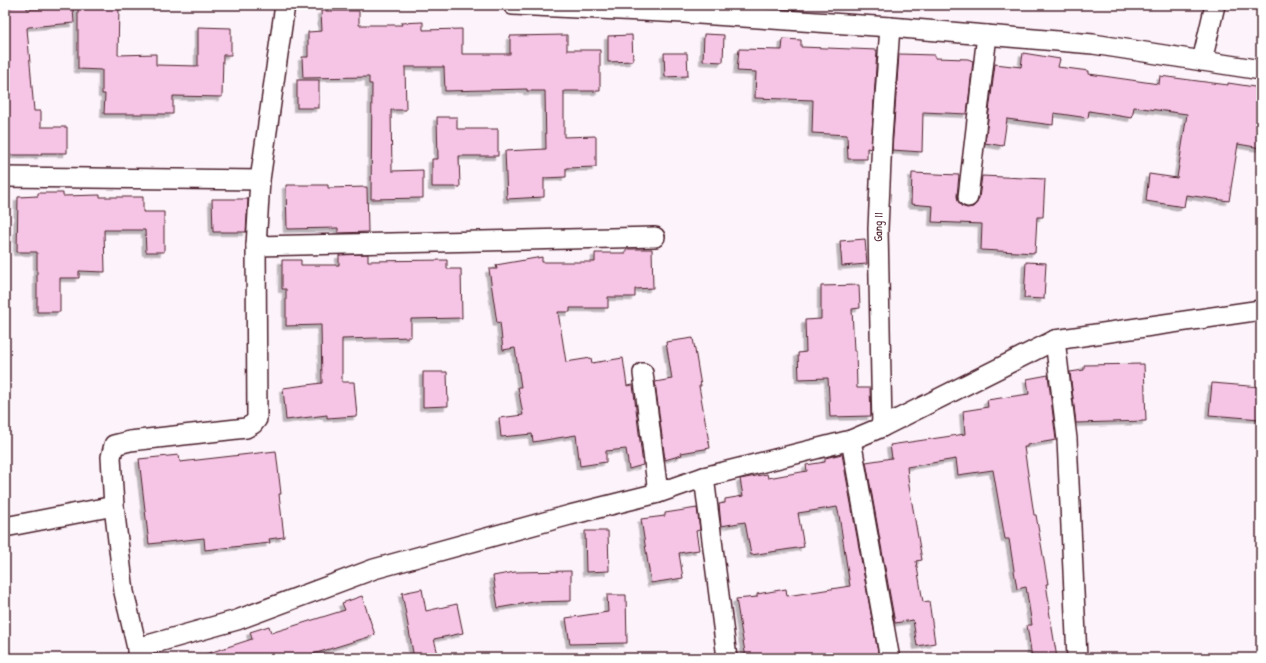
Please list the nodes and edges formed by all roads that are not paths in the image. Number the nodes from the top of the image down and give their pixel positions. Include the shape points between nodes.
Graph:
1 (285, 5) edge
2 (513, 5) edge
3 (1215, 5) edge
4 (684, 9) edge
5 (890, 27) junction
6 (987, 35) junction
7 (1202, 61) junction
8 (1261, 70) edge
9 (5, 177) edge
10 (260, 180) junction
11 (968, 198) dead end
12 (655, 237) dead end
13 (256, 246) junction
14 (1261, 310) edge
15 (1055, 340) junction
16 (643, 374) dead end
17 (882, 427) junction
18 (851, 440) junction
19 (704, 477) junction
20 (658, 493) junction
21 (114, 506) junction
22 (5, 527) edge
23 (137, 653) edge
24 (889, 654) dead end
25 (727, 658) edge
26 (1077, 658) edge

1 - 10 street
2 - 4 street
3 - 7 street
4 - 5 street
5 - 6 street
5 - 17 street, Gang II via 878,229
6 - 7 street via 1093,44
6 - 11 street
7 - 8 street
9 - 10 street
10 - 13 street
12 - 13 street
13 - 21 street via 257,419 246,428 114,445 111,458
14 - 15 street
15 - 17 street
15 - 26 street via 1067,439
16 - 20 street
17 - 18 street
18 - 19 street
18 - 24 street
19 - 20 street
19 - 25 street
20 - 23 street via 374,569 237,620
21 - 22 street
21 - 23 street via 124,592

